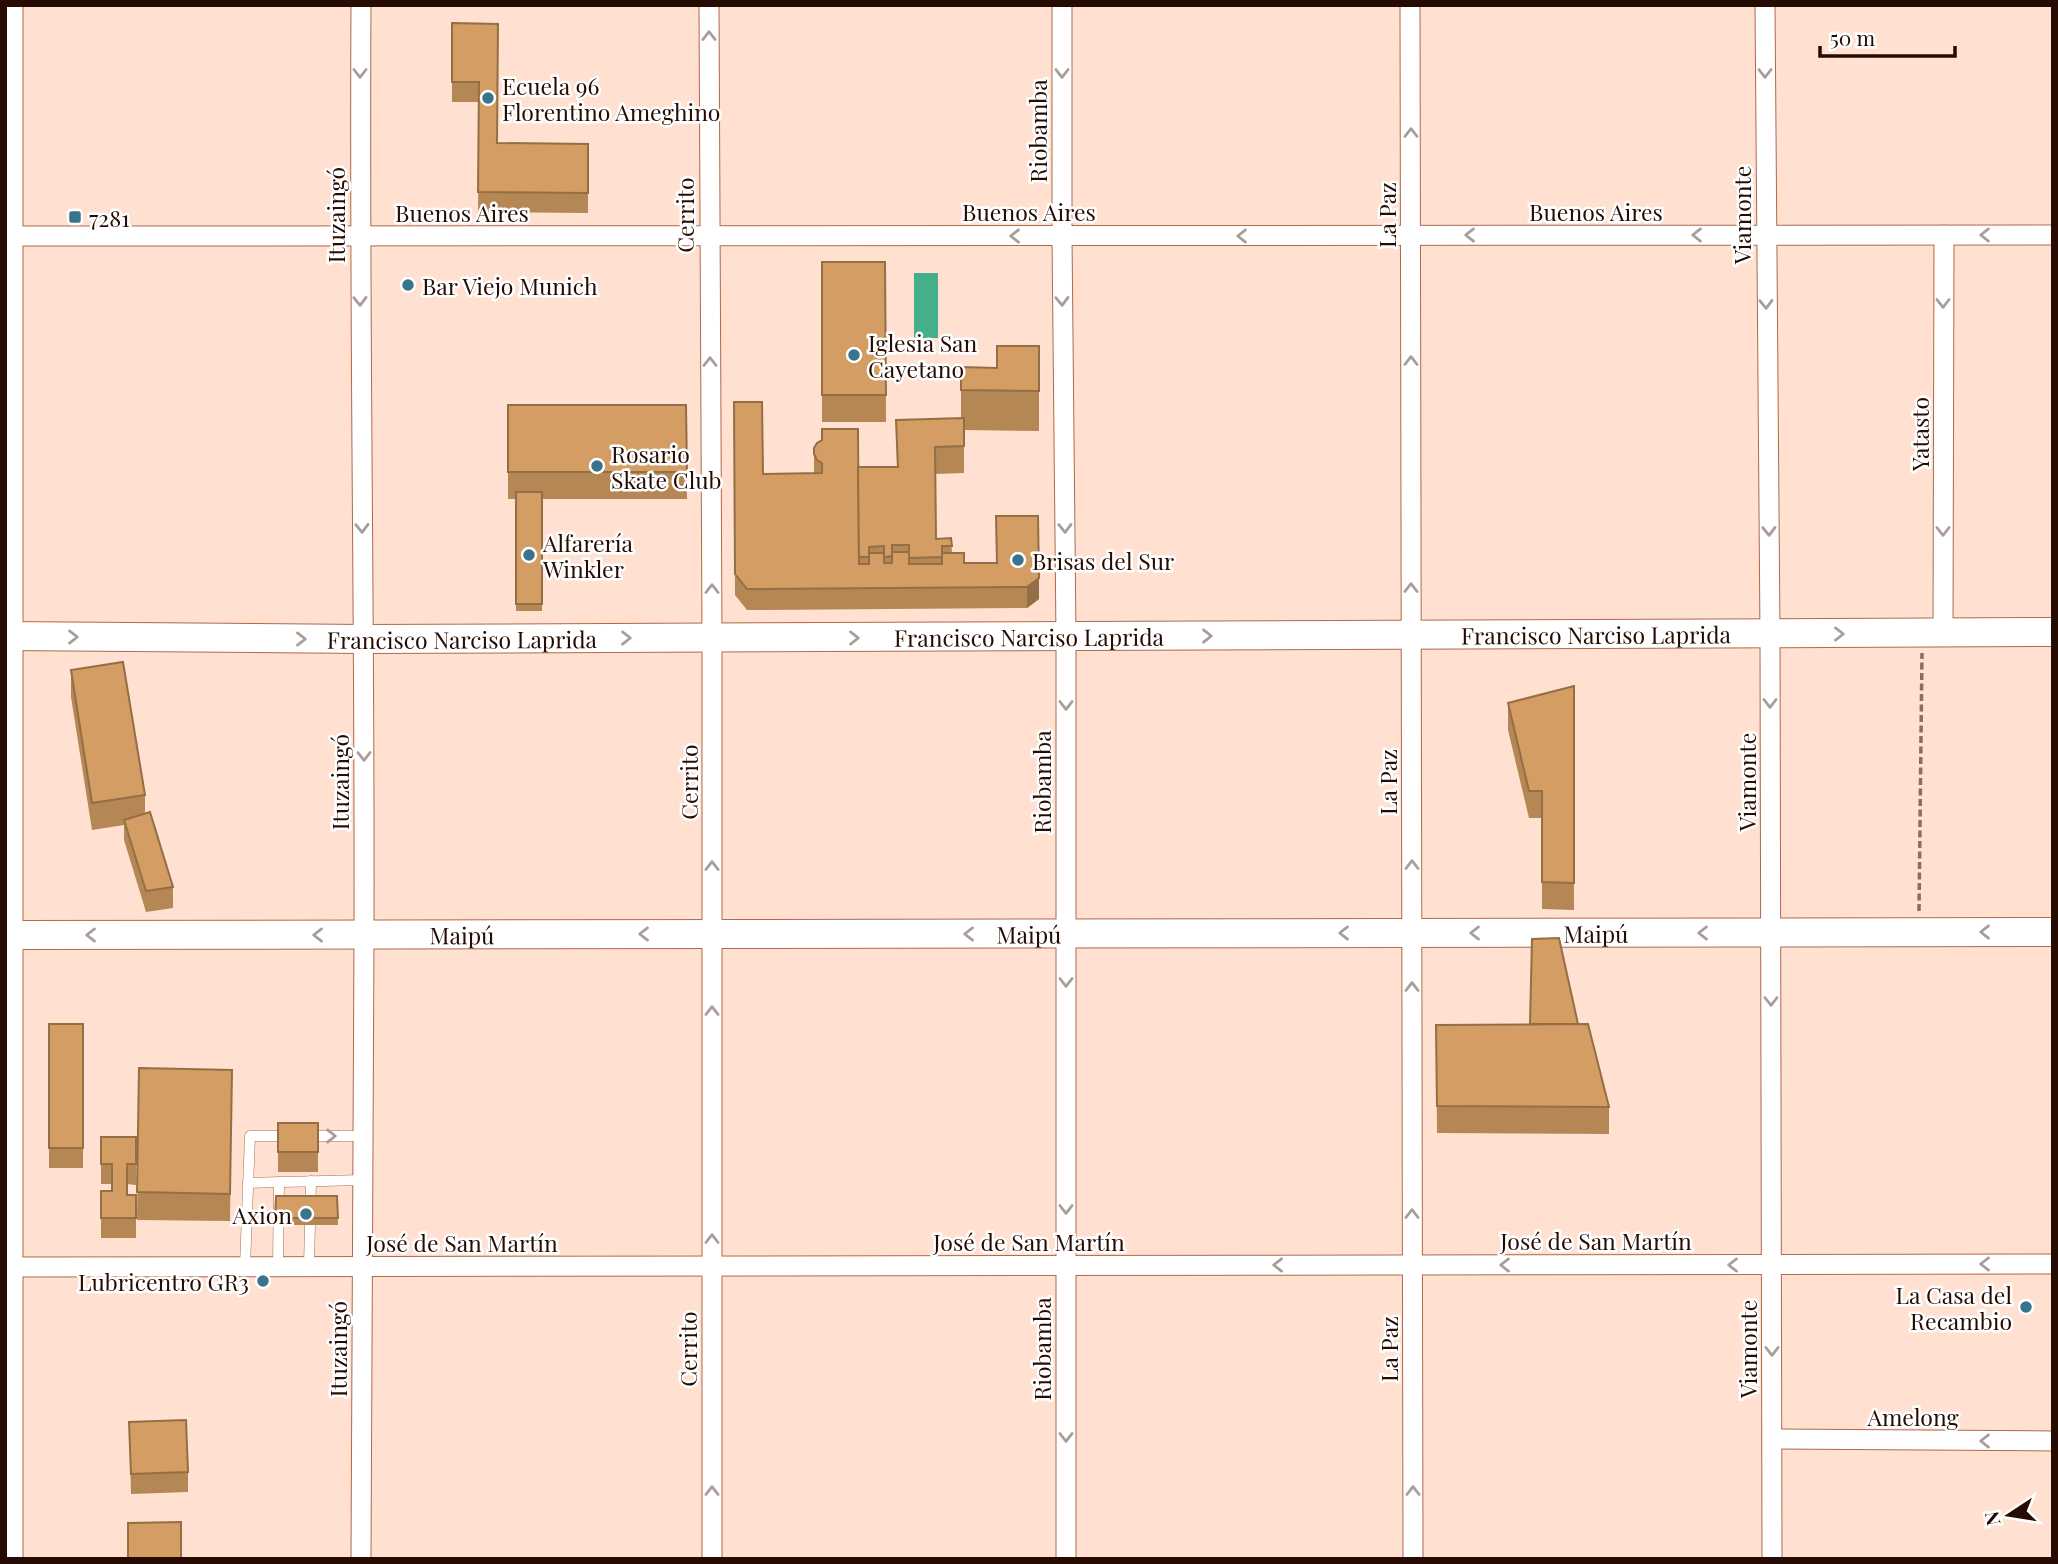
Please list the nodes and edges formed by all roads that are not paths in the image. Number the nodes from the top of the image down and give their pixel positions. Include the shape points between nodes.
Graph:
1 (13, 5) edge
2 (360, 5) edge
3 (709, 5) edge
4 (1062, 5) edge
5 (1410, 5) edge
6 (1765, 5) edge
7 (1411, 235) junction
8 (1766, 235) junction
9 (1944, 235) junction
10 (2053, 235) edge
11 (9, 236) edge
12 (359, 236) junction
13 (709, 236) junction
14 (1062, 236) junction
15 (2053, 632) edge
16 (1932, 633) junction
17 (1770, 635) junction
18 (9, 636) edge
19 (1411, 636) junction
20 (1066, 637) junction
21 (712, 638) junction
22 (364, 639) junction
23 (1771, 932) junction
24 (2053, 932) edge
25 (1412, 933) junction
26 (712, 934) junction
27 (1066, 934) junction
28 (9, 935) edge
29 (364, 935) junction
30 (363, 1136) junction
31 (362, 1180) junction
32 (311, 1181) junction
33 (279, 1182) junction
34 (248, 1183) junction
35 (1772, 1264) junction
36 (2053, 1264) edge
37 (1066, 1265) junction
38 (1412, 1265) junction
39 (245, 1266) junction
40 (278, 1266) junction
41 (309, 1266) junction
42 (361, 1266) junction
43 (712, 1266) junction
44 (9, 1267) edge
45 (1772, 1439) junction
46 (2053, 1441) edge
47 (13, 1559) edge
48 (361, 1559) edge
49 (712, 1559) edge
50 (1066, 1559) edge
51 (1413, 1559) edge
52 (1772, 1559) edge

1 - 11 street
2 -> 12 street, Ituzaingó
13 -> 3 street, Cerrito
4 -> 14 street, Riobamba
7 -> 5 street, La Paz
6 -> 8 street, Viamonte
8 -> 7 street, Buenos Aires
7 -> 14 street, Buenos Aires
19 -> 7 street, La Paz
8 - 9 street, Buenos Aires
8 -> 17 street, Viamonte
10 -> 9 street, Buenos Aires
9 -> 16 street, Yatasto
11 - 12 street, Buenos Aires
11 - 18 street
12 - 13 street, Buenos Aires
12 -> 22 street, Ituzaingó
14 -> 13 street, Buenos Aires
21 -> 13 street, Cerrito
14 -> 20 street, Riobamba
15 - 16 main road, Francisco Narciso Laprida
17 -> 16 main road, Francisco Narciso Laprida
17 - 19 main road, Francisco Narciso Laprida
17 -> 23 street, Viamonte
18 -> 22 main road, Francisco Narciso Laprida
18 - 28 street
20 -> 19 main road, Francisco Narciso Laprida
25 -> 19 street, La Paz
21 -> 20 main road, Francisco Narciso Laprida
20 -> 27 street, Riobamba
22 -> 21 main road, Francisco Narciso Laprida
26 -> 21 street, Cerrito
22 -> 29 street, Ituzaingó
24 -> 23 main road, Maipú
23 -> 25 main road, Maipú
23 -> 35 street, Viamonte
25 -> 27 main road, Maipú
38 -> 25 street, La Paz
27 -> 26 main road, Maipú
26 -> 29 main road, Maipú
43 -> 26 street, Cerrito
27 -> 37 street, Riobamba
29 -> 28 main road, Maipú
28 - 44 street
29 - 30 street, Ituzaingó
30 - 31 street, Ituzaingó
34 -> 30 lane via 250,1136
31 - 32 lane
31 - 42 street, Ituzaingó
32 - 33 lane
32 - 41 lane
33 - 34 lane
33 - 40 lane
34 - 39 lane
36 -> 35 street, José de San Martín
35 -> 38 street, José de San Martín
35 -> 45 street, Viamonte
38 -> 37 street, José de San Martín
37 - 43 street, José de San Martín
37 -> 50 street, Riobamba
51 -> 38 street, La Paz
39 - 40 street, José de San Martín
39 - 44 street, José de San Martín
40 - 41 street, José de San Martín
41 - 42 street, José de San Martín
42 - 43 street, José de San Martín
42 - 48 street, Ituzaingó
49 -> 43 street, Cerrito
44 - 47 street
46 -> 45 street, Amelong
45 - 52 street, Viamonte

